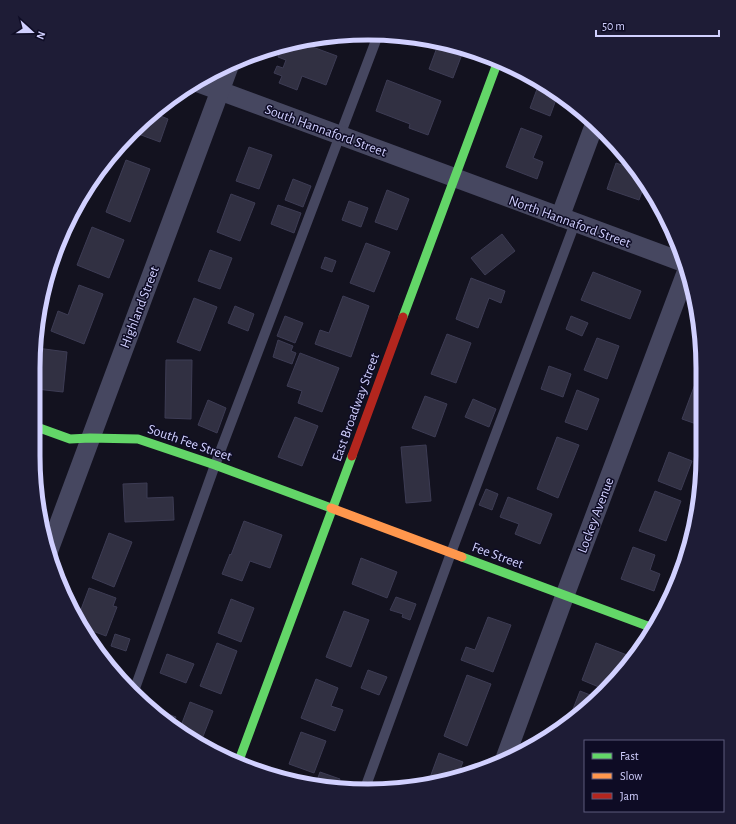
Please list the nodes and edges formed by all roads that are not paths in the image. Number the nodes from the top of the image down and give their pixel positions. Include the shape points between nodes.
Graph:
1 (376, 40) edge
2 (496, 66) edge
3 (227, 72) edge
4 (203, 85) edge
5 (220, 91) junction
6 (593, 130) edge
7 (340, 135) junction
8 (455, 178) junction
9 (567, 220) junction
10 (678, 260) edge
11 (684, 279) edge
12 (40, 428) edge
13 (90, 438) junction
14 (215, 465) junction
15 (332, 508) junction
16 (52, 543) edge
17 (451, 553) junction
18 (565, 595) junction
19 (648, 626) edge
20 (136, 688) edge
21 (507, 753) edge
22 (240, 758) edge
23 (367, 784) edge

1 - 7 lane
2 - 8 street, East Broadway Street
3 - 5 street, Highland Street
4 - 5 street, South Hannaford Street
5 - 7 street, South Hannaford Street
5 - 13 street, Highland Street
6 - 9 street
7 - 8 street, South Hannaford Street
7 - 14 lane
8 - 9 street, North Hannaford Street
8 - 15 street, East Broadway Street
9 - 10 street, North Hannaford Street
9 - 17 lane
11 - 18 street, Lockey Avenue
12 - 13 street, South Fee Street via 70,439
13 - 14 street, South Fee Street via 138,439
13 - 16 street, Highland Street
14 - 15 street, South Fee Street
14 - 20 lane
15 - 17 street, Fee Street
15 - 22 street, East Broadway Street
17 - 18 street, Fee Street
17 - 23 lane
18 - 19 street, Fee Street
18 - 21 street, Lockey Avenue

